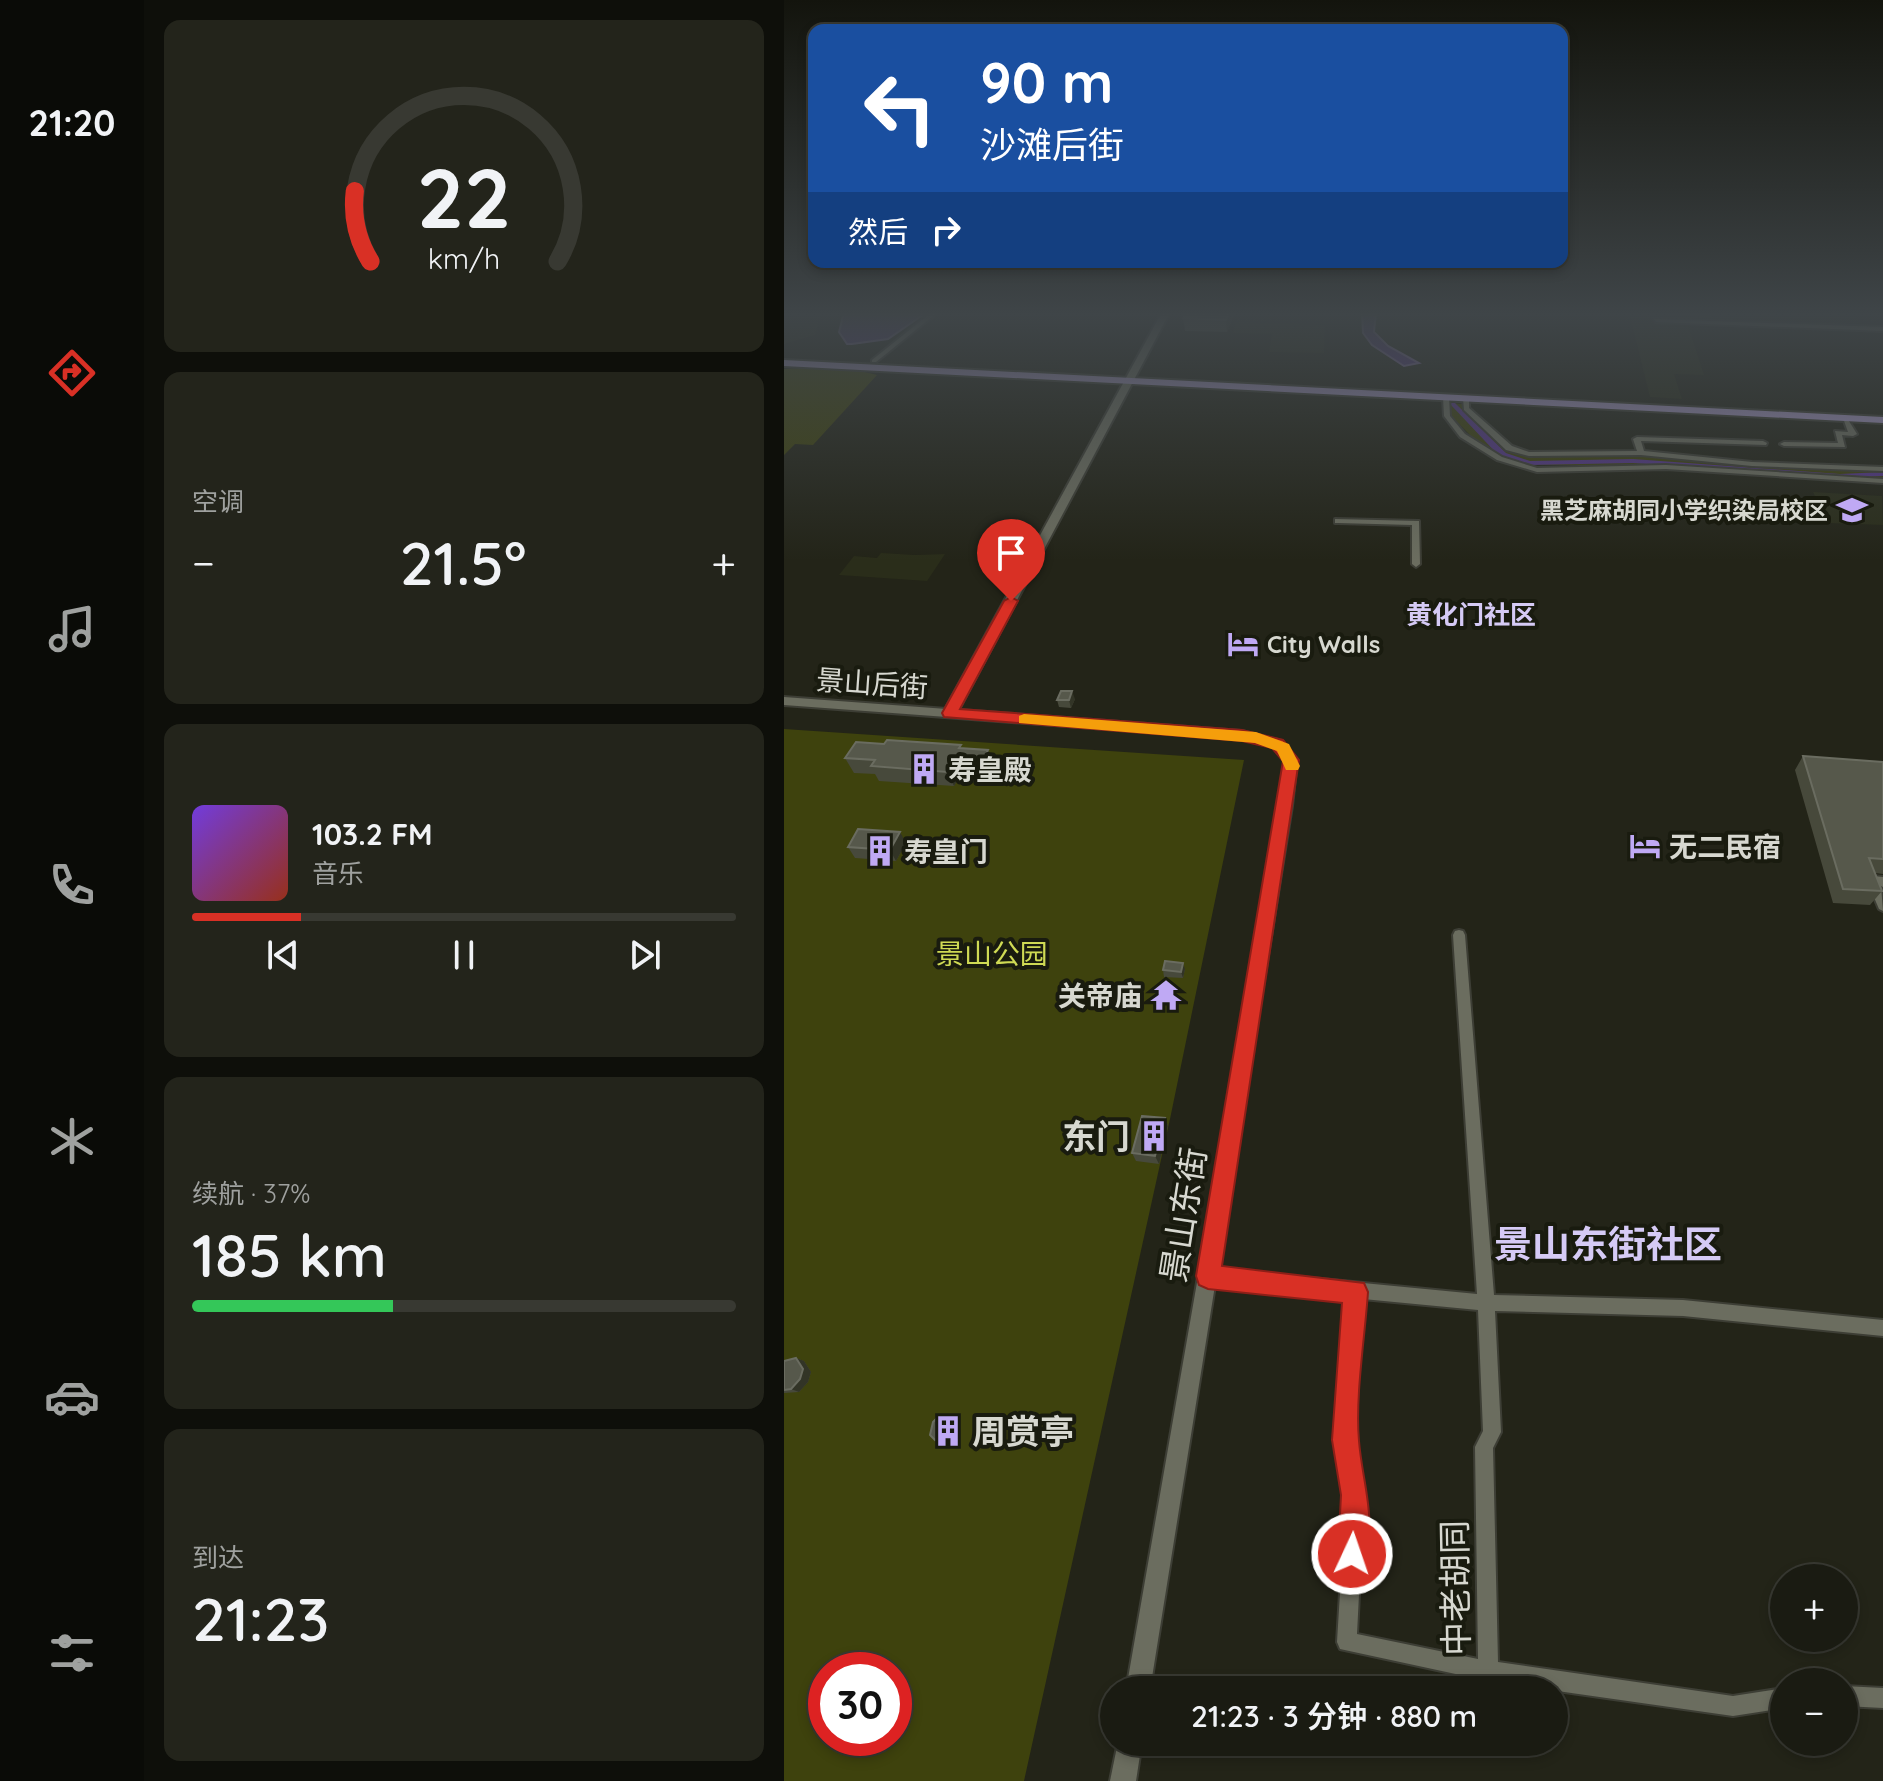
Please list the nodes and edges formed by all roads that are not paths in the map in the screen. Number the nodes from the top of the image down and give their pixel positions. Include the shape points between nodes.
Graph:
1 (1121, 395) edge
2 (1415, 395) edge
3 (1498, 395) edge
4 (1446, 397) junction
5 (1466, 398) junction
6 (1883, 413) edge
7 (1845, 419) junction
8 (1883, 420) edge
9 (1763, 443) dead end
10 (1784, 444) dead end
11 (1641, 453) junction
12 (1543, 455) junction
13 (1752, 464) junction
14 (1883, 469) edge
15 (1546, 470) junction
16 (1756, 474) junction
17 (1880, 481) edge
18 (1883, 491) edge
19 (1338, 521) dead end
20 (1416, 564) dead end
21 (784, 701) edge
22 (950, 713) junction
23 (1288, 752) joint
24 (1883, 882) edge
25 (1883, 906) edge
26 (1459, 935) dead end
27 (1208, 1276) junction
28 (1355, 1292) junction
29 (1486, 1303) junction
30 (1883, 1328) edge
31 (1488, 1671) junction
32 (1140, 1676) edge
33 (1858, 1697) edge
34 (1883, 1698) edge
35 (1770, 1700) edge
36 (1127, 1756) edge
37 (1123, 1781) edge

1 - 22 main road
2 - 4 main road
3 - 6 main road
4 - 5 main road
4 - 15 street via 1447,416 1494,458
5 - 7 main road
5 - 12 street via 1466,409 1509,448
7 - 8 main road
7 - 10 street via 1853,434 1838,433 1842,445
9 - 11 street via 1637,439
11 - 12 street
11 - 13 street
12 - 15 street
13 - 14 street
13 - 16 street
15 - 16 street via 1630,466
16 - 17 street
17 - 18 street
19 - 20 street via 1416,523
21 - 22 street, 景山后街
22 - 23 street, 景山后街 via 1242,735 1268,740
23 - 27 street, 景山东街 via 1290,784
24 - 25 street via 1873,881
26 - 29 street, 中老胡同
27 - 28 street
27 - 32 street, 景山东街
28 - 29 street
28 - 31 street via 1345,1440 1355,1495 1347,1642
29 - 30 street via 1683,1308
29 - 31 street, 中老胡同 via 1492,1432 1484,1447
31 - 35 street, 中老胡同 via 1733,1706
33 - 34 street
36 - 37 street

